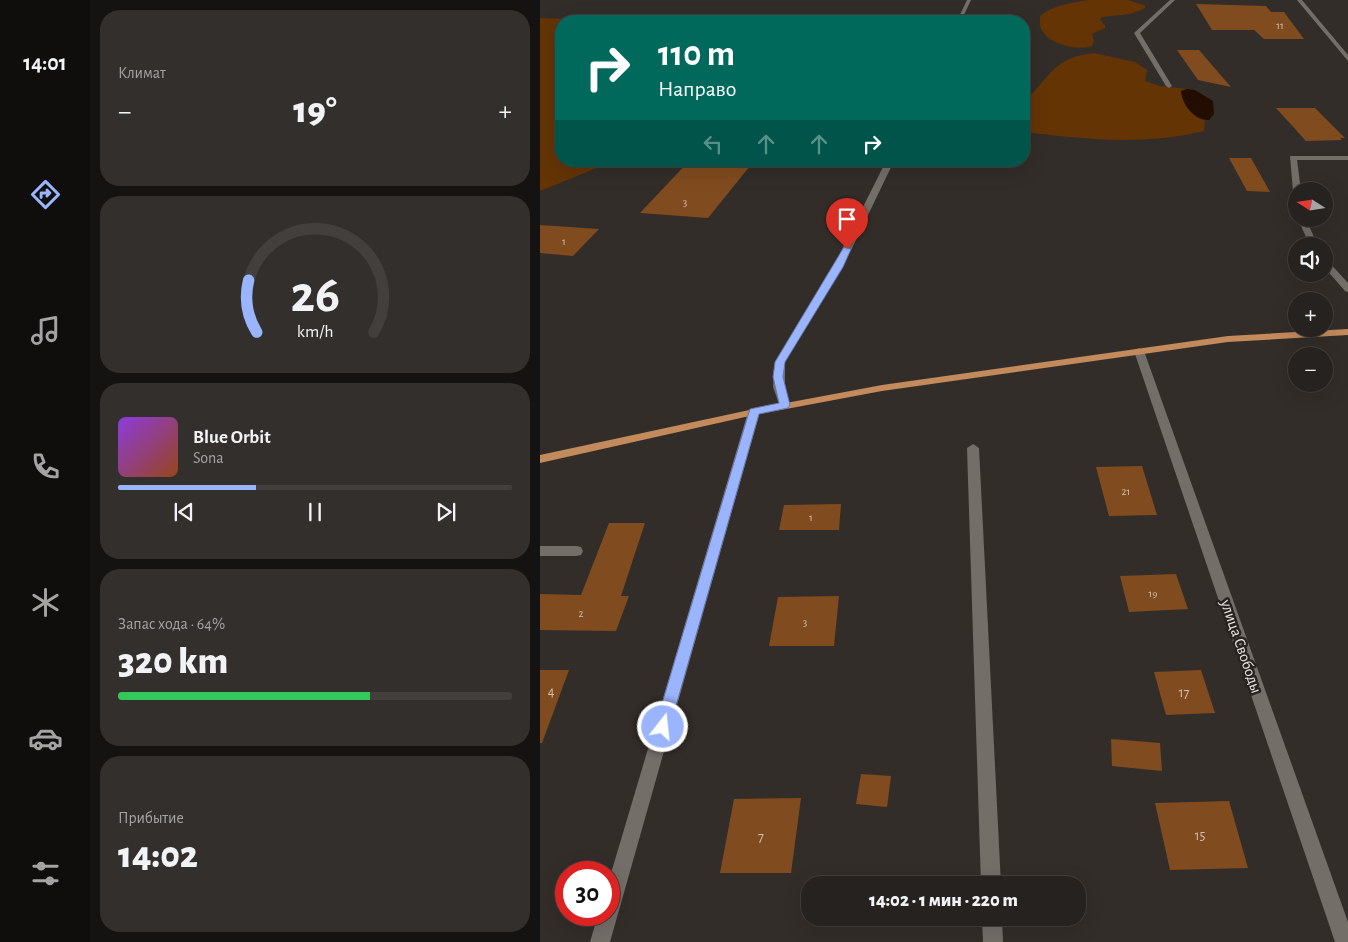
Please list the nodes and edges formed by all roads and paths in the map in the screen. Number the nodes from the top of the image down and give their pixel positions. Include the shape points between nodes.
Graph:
1 (969, 0) edge
2 (1173, 0) edge
3 (1299, 0) edge
4 (962, 15) edge
5 (1348, 59) edge
6 (1169, 86) dead end
7 (1348, 158) edge
8 (887, 167) edge
9 (1296, 182) edge
10 (1333, 272) edge
11 (1348, 288) edge
12 (1348, 332) edge
13 (1139, 350) junction
14 (784, 405) junction
15 (754, 412) junction
16 (973, 448) dead end
17 (540, 459) edge
18 (540, 551) edge
19 (576, 551) dead end
20 (620, 873) edge
21 (991, 876) edge
22 (605, 926) edge
23 (992, 926) edge
24 (600, 942) edge
25 (993, 942) edge
26 (1345, 942) edge

1 - 4 street
2 - 6 street via 1136,32
3 - 5 street
7 - 9 street via 1293,158
8 - 14 street via 838,267 780,362 778,382
10 - 11 street
12 - 13 main road via 1228,338
13 - 14 main road
13 - 26 street, улица Свободы
14 - 15 main road
15 - 17 main road
15 - 20 street
16 - 21 street
18 - 19 street
22 - 24 street
23 - 25 street

